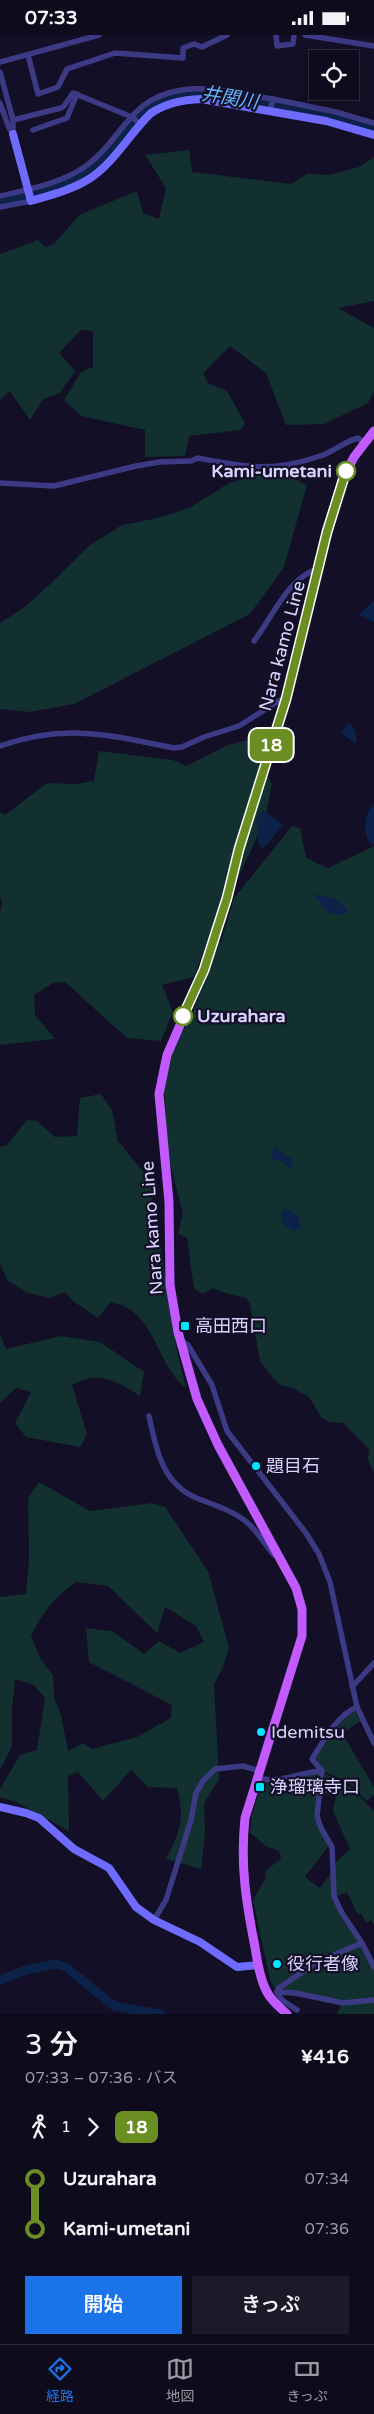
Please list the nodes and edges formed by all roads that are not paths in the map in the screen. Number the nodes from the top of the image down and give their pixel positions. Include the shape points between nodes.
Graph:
1 (99, 35) edge
2 (228, 35) edge
3 (276, 35) edge
4 (294, 35) edge
5 (305, 35) edge
6 (374, 46) edge
7 (28, 55) junction
8 (0, 62) edge
9 (0, 72) edge
10 (77, 94) junction
11 (0, 103) edge
12 (272, 104) junction
13 (2, 117) edge
14 (135, 119) junction
15 (13, 120) junction
16 (374, 123) edge
17 (33, 130) dead end
18 (13, 134) junction
19 (374, 135) edge
20 (28, 189) junction
21 (0, 196) edge
22 (30, 201) junction
23 (0, 207) edge
24 (374, 431) edge
25 (363, 442) junction
26 (0, 483) edge
27 (319, 569) junction
28 (254, 641) dead end
29 (286, 699) junction
30 (0, 746) edge
31 (180, 1340) junction
32 (150, 1416) dead end
33 (278, 1555) junction
34 (374, 1663) edge
35 (352, 1687) junction
36 (357, 1707) junction
37 (374, 1743) edge
38 (312, 1759) junction
39 (322, 1771) junction
40 (307, 1772) junction
41 (259, 1775) junction
42 (0, 1807) edge
43 (154, 1920) junction
44 (362, 1943) junction
45 (258, 1965) junction
46 (374, 1967) edge
47 (277, 1992) junction
48 (374, 2000) edge
49 (281, 2004) junction
50 (297, 2010) dead end
51 (287, 2014) edge

1 - 7 street
2 - 7 street via 202,47 184,48 183,58 115,53 67,69 58,87 38,94
3 - 4 street via 278,46 293,44
5 - 6 street
7 - 8 street
9 - 15 street
10 - 14 street
10 - 15 street via 73,93 60,108
10 - 17 street via 67,118
11 - 13 street
12 - 14 street via 189,99
12 - 14 street via 221,91 183,89 151,99
12 - 16 street
12 - 19 street
13 - 18 street
14 - 20 street via 87,165 56,183
14 - 22 street via 100,170 89,179
15 - 18 street
18 - 20 street
20 - 21 street
20 - 22 street
22 - 23 street
24 - 25 main road, Nara kamo Line
25 - 26 street via 358,438 328,453 289,466 259,468 198,458 136,465 54,486
25 - 27 main road, Nara kamo Line via 342,481
27 - 28 street via 313,570 290,589
27 - 29 main road, Nara kamo Line
29 - 30 street via 239,726 182,747 65,731
29 - 31 main road, Nara kamo Line via 204,970 172,1039 161,1078 159,1094 169,1202 170,1285
31 - 33 main road, Nara kamo Line via 196,1399
31 - 35 street via 188,1345 212,1385 227,1431 319,1554 330,1582
32 - 33 street via 159,1459 173,1482 189,1495 249,1524 274,1555
33 - 41 main road, Nara kamo Line via 299,1596 302,1636
34 - 35 street
35 - 36 street
36 - 37 street
36 - 38 street via 344,1716
38 - 39 street
38 - 40 street
39 - 40 street
39 - 44 street via 317,1816 332,1847 334,1896
40 - 41 street via 271,1781
41 - 43 street via 243,1766 215,1769 203,1781 196,1793 166,1900
41 - 45 main road, Nara kamo Line via 245,1818 242,1861
42 - 43 street via 39,1818 74,1849 104,1864 114,1873 130,1901
43 - 45 street via 195,1939 237,1967
44 - 46 street
44 - 47 street via 317,1962
45 - 49 main road, Nara kamo Line via 264,1987
47 - 48 street via 343,2003
47 - 49 street
49 - 50 street
49 - 51 main road, Nara kamo Line

